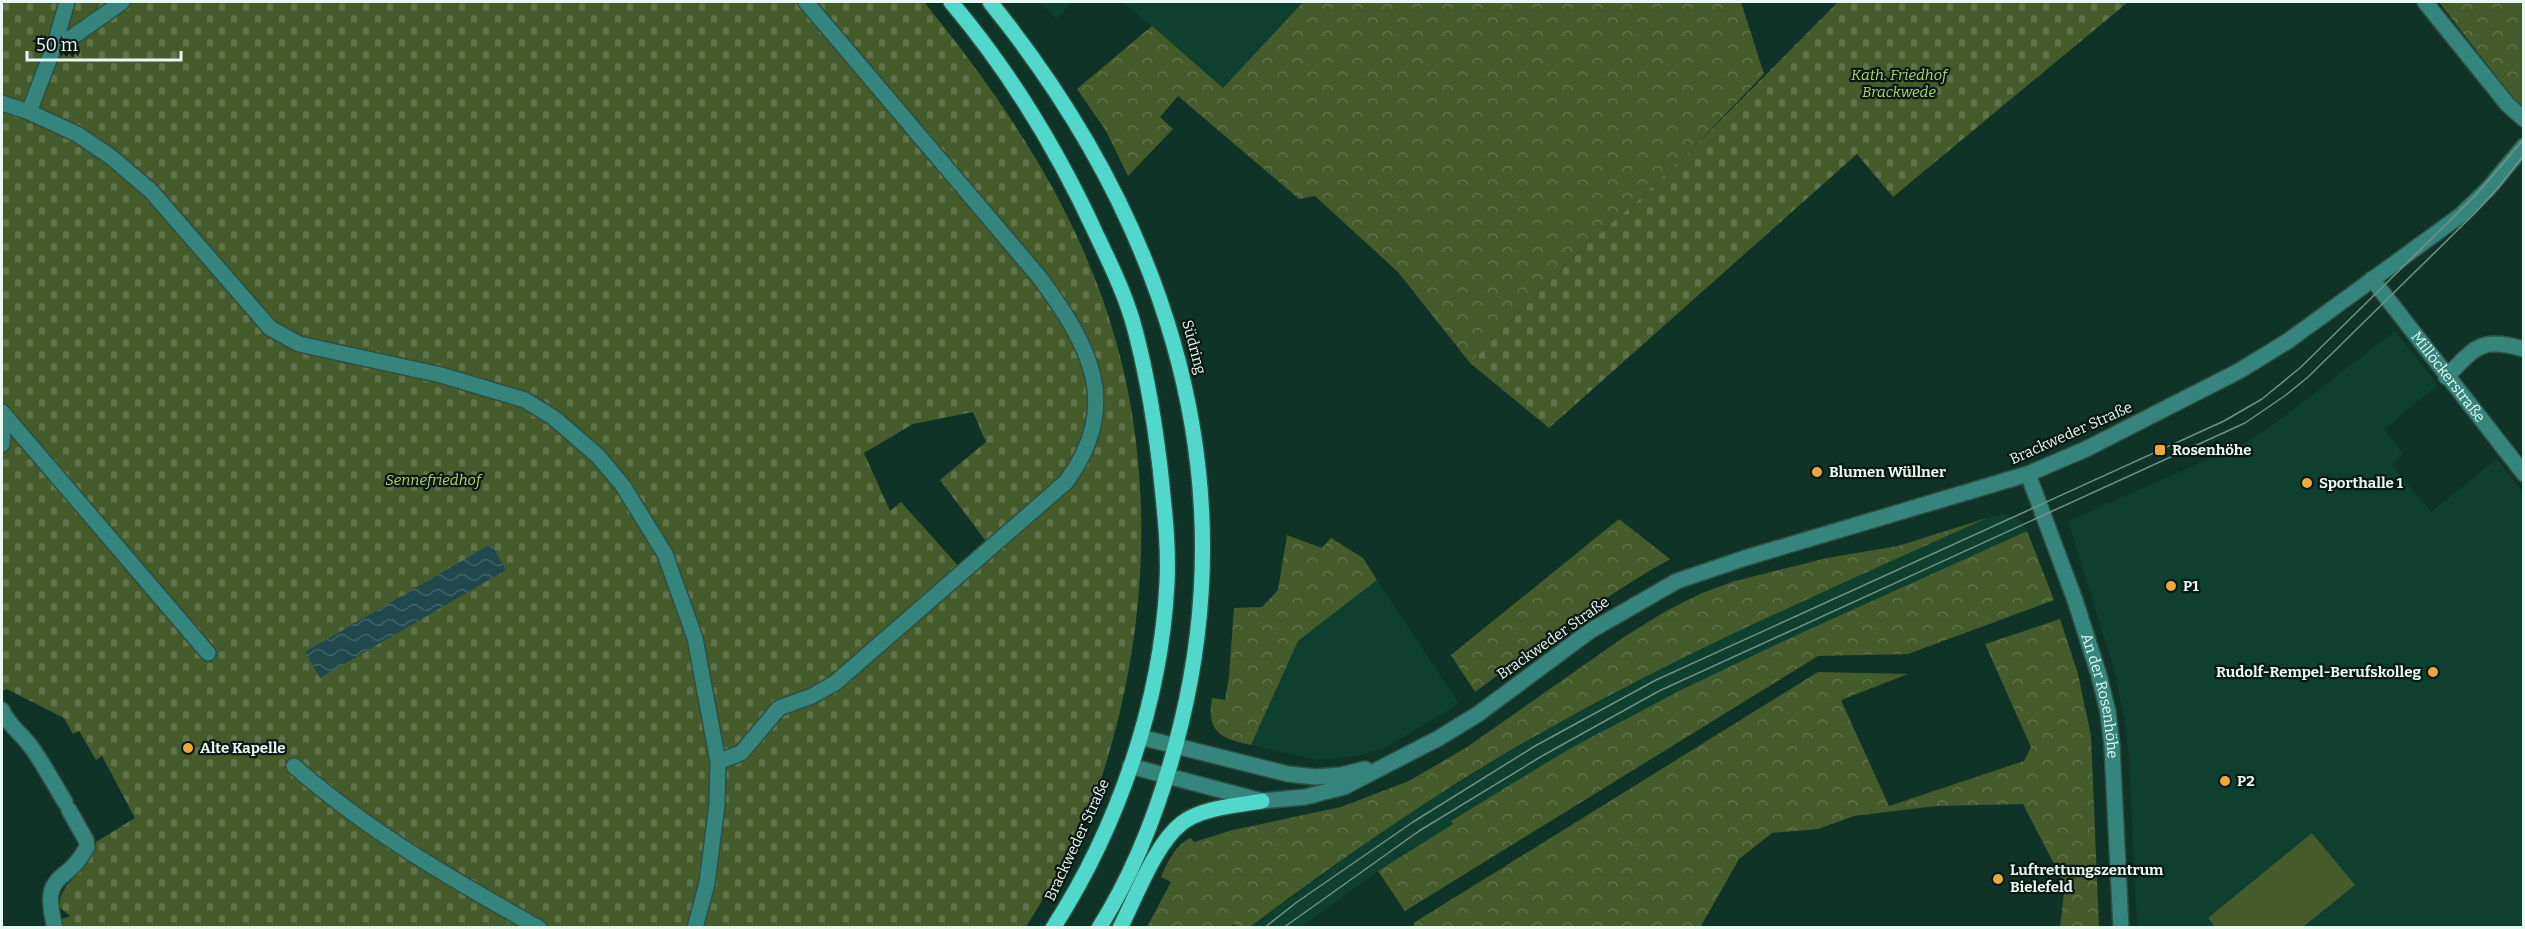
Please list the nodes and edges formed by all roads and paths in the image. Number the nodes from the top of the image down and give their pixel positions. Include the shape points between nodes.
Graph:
1 (67, 2) edge
2 (123, 2) edge
3 (806, 2) edge
4 (951, 2) edge
5 (990, 2) edge
6 (998, 2) edge
7 (2425, 2) edge
8 (1018, 36) junction
9 (55, 44) junction
10 (2, 103) edge
11 (29, 112) junction
12 (2523, 119) edge
13 (2523, 147) edge
14 (2372, 279) junction
15 (2523, 349) edge
16 (2446, 377) junction
17 (3, 413) edge
18 (2, 444) edge
19 (2028, 474) junction
20 (2523, 474) edge
21 (208, 652) dead end
22 (2, 710) edge
23 (1140, 738) junction
24 (1176, 747) junction
25 (718, 762) junction
26 (1395, 762) junction
27 (294, 766) dead end
28 (1130, 766) junction
29 (1167, 776) junction
30 (1262, 801) junction
31 (55, 927) edge
32 (539, 927) edge
33 (695, 927) edge
34 (1053, 927) edge
35 (1099, 927) edge
36 (1120, 927) edge
37 (2121, 927) edge

1 - 9 street
2 - 9 street via 68,40
3 - 25 street via 1040,278 1071,321 1090,360 1095,399 1093,421 1077,466 1066,482 835,682 812,696 779,708 741,753
4 - 23 main road via 978,33 1073,185 1117,279 1142,357 1158,451 1167,581 1158,665
5 - 8 main road, Südring
6 - 8 street
7 - 12 street
8 - 24 main road, Südring via 1094,152 1128,220 1162,302 1188,395 1202,489 1202,578 1192,677
9 - 11 street
10 - 11 street
11 - 25 street via 77,134 150,191 270,328 299,344 441,375 525,400 554,418 598,456 623,486 665,555 695,638
13 - 14 street, Brackweder Straße via 2461,215
14 - 16 street, Millöckerstraße
14 - 19 street, Brackweder Straße via 2240,371
15 - 16 street via 2492,342 2479,346
16 - 20 street, Millöckerstraße
17 - 18 street
17 - 21 street
19 - 26 street, Brackweder Straße via 1677,581 1590,631 1478,714
19 - 37 street, An der Rosenhöhe via 2074,600 2108,712
22 - 31 street via 32,749 86,840 87,848 50,893
23 - 24 street, Brackweder Straße
23 - 28 main road, Brackweder Straße
24 - 26 street, Brackweder Straße via 1316,777
24 - 29 main road
25 - 33 street via 712,848
26 - 30 street, Brackweder Straße via 1336,789
27 - 32 street via 409,852
28 - 29 street, Brackweder Straße
28 - 34 main road, Brackweder Straße via 1092,857
29 - 30 street, Brackweder Straße
29 - 35 main road via 1126,878
30 - 36 main road via 1215,809 1181,824 1158,851

